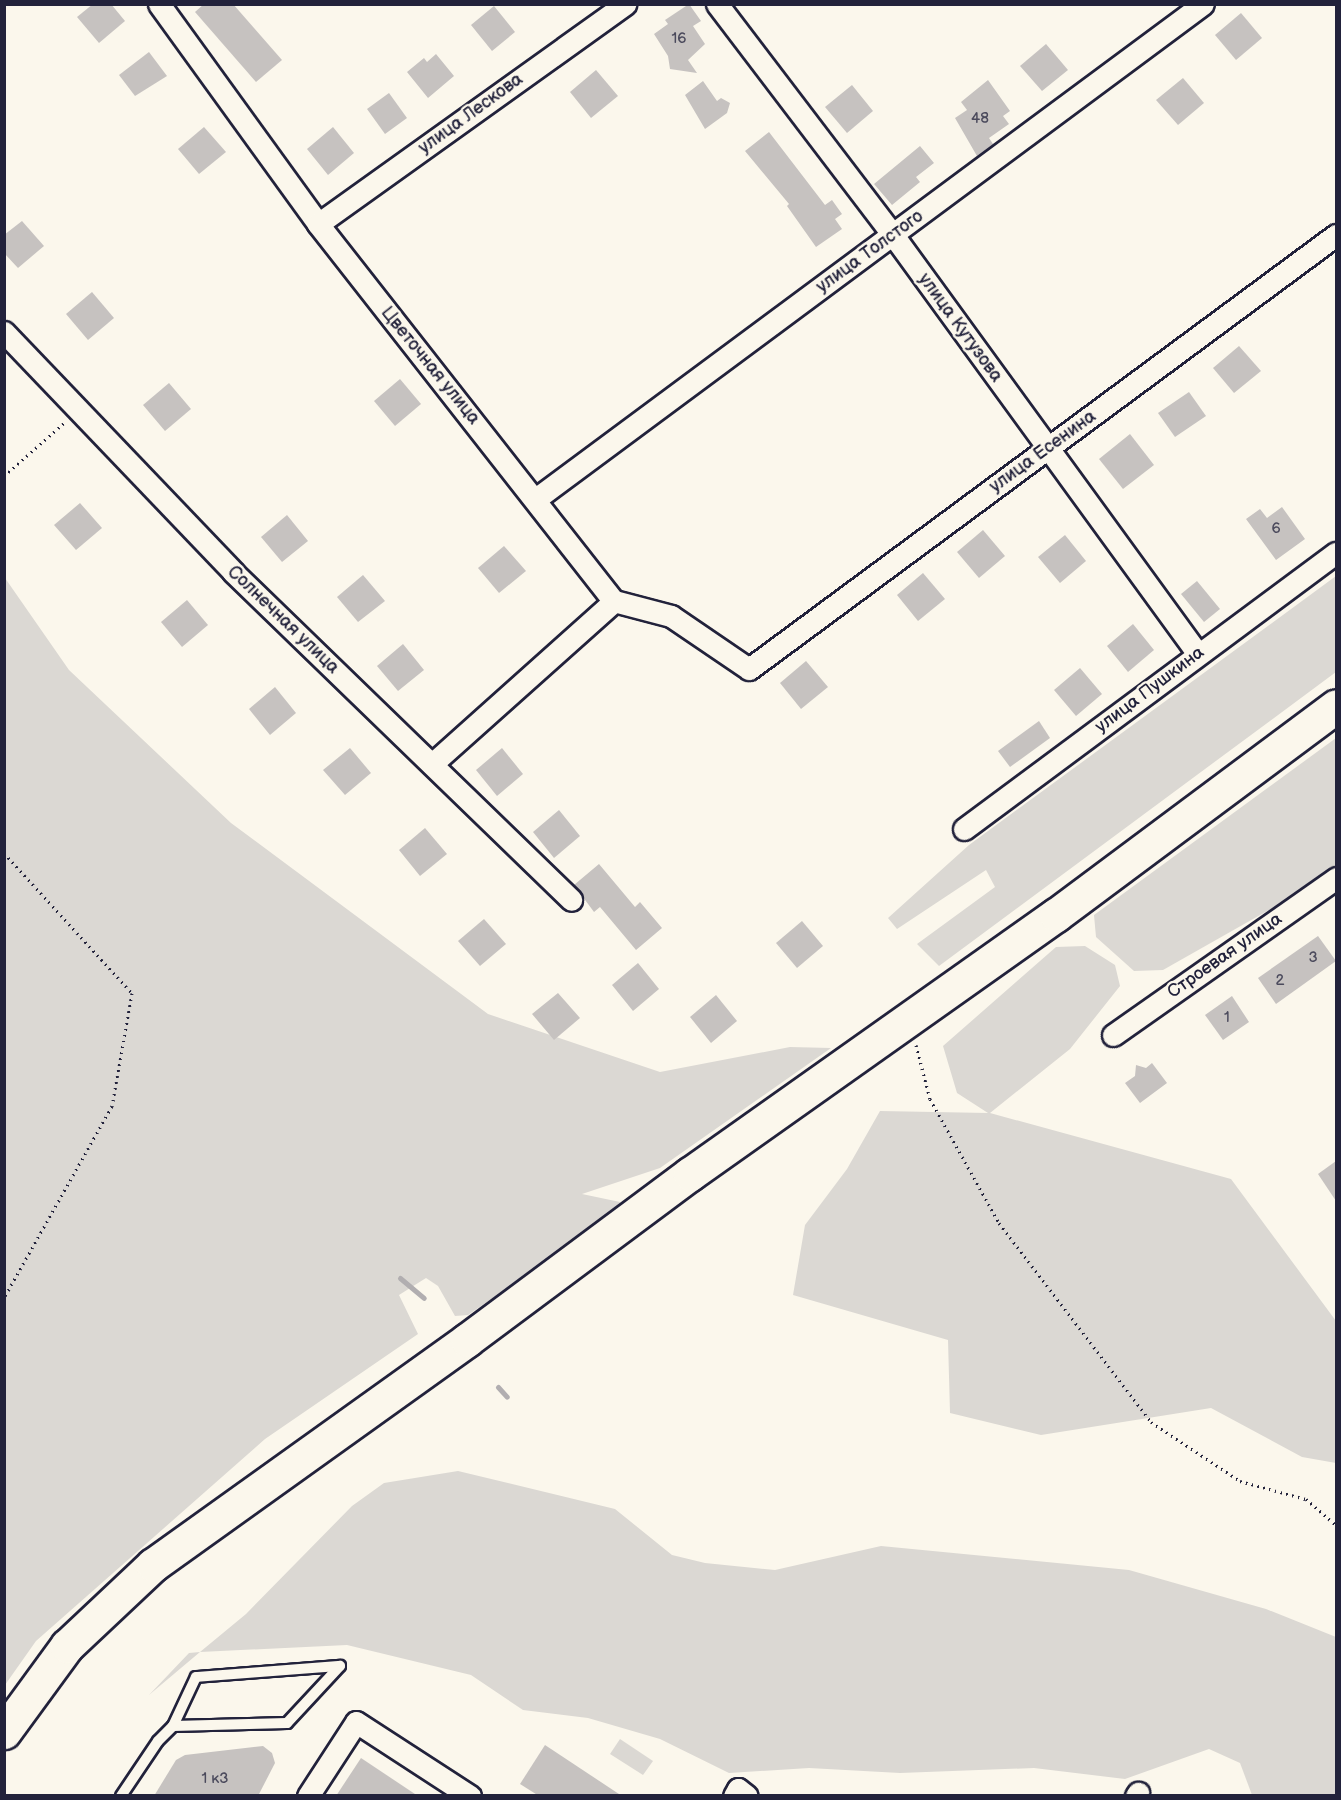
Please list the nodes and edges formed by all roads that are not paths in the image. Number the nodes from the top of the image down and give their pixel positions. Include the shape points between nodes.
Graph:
1 (159, 4) edge
2 (625, 4) edge
3 (717, 4) edge
4 (1203, 4) edge
5 (318, 224) junction
6 (893, 235) junction
7 (1336, 235) edge
8 (4, 332) edge
9 (1048, 449) junction
10 (537, 498) junction
11 (1336, 553) edge
12 (614, 601) junction
13 (1198, 654) junction
14 (1336, 706) edge
15 (432, 764) junction
16 (964, 829) dead end
17 (1336, 878) edge
18 (571, 900) dead end
19 (1113, 1035) dead end
20 (173, 1726) junction
21 (4, 1732) edge
22 (121, 1796) edge
23 (308, 1796) edge
24 (470, 1796) edge
25 (734, 1796) edge
26 (747, 1796) edge

1 - 5 street, Цветочная улица
2 - 5 street, улица Лескова
3 - 6 street, улица Кутузова
4 - 6 street, улица Толстого
5 - 10 street, Цветочная улица
6 - 9 street, улица Кутузова
6 - 10 street, улица Толстого
7 - 9 street, улица Есенина
8 - 15 street, Солнечная улица via 233,572
9 - 12 street, улица Есенина via 749,669 671,616
9 - 13 street, улица Кутузова
10 - 12 street, Цветочная улица
11 - 13 street, улица Пушкина
12 - 15 street
13 - 16 street, улица Пушкина
14 - 21 main road via 904,1024 690,1174 153,1565 67,1646
15 - 18 street, Солнечная улица
17 - 19 street, Строевая улица
20 - 20 lane via 287,1723 340,1666 196,1677
20 - 22 lane via 158,1741
23 - 24 street via 356,1722
25 - 26 street via 738,1790

